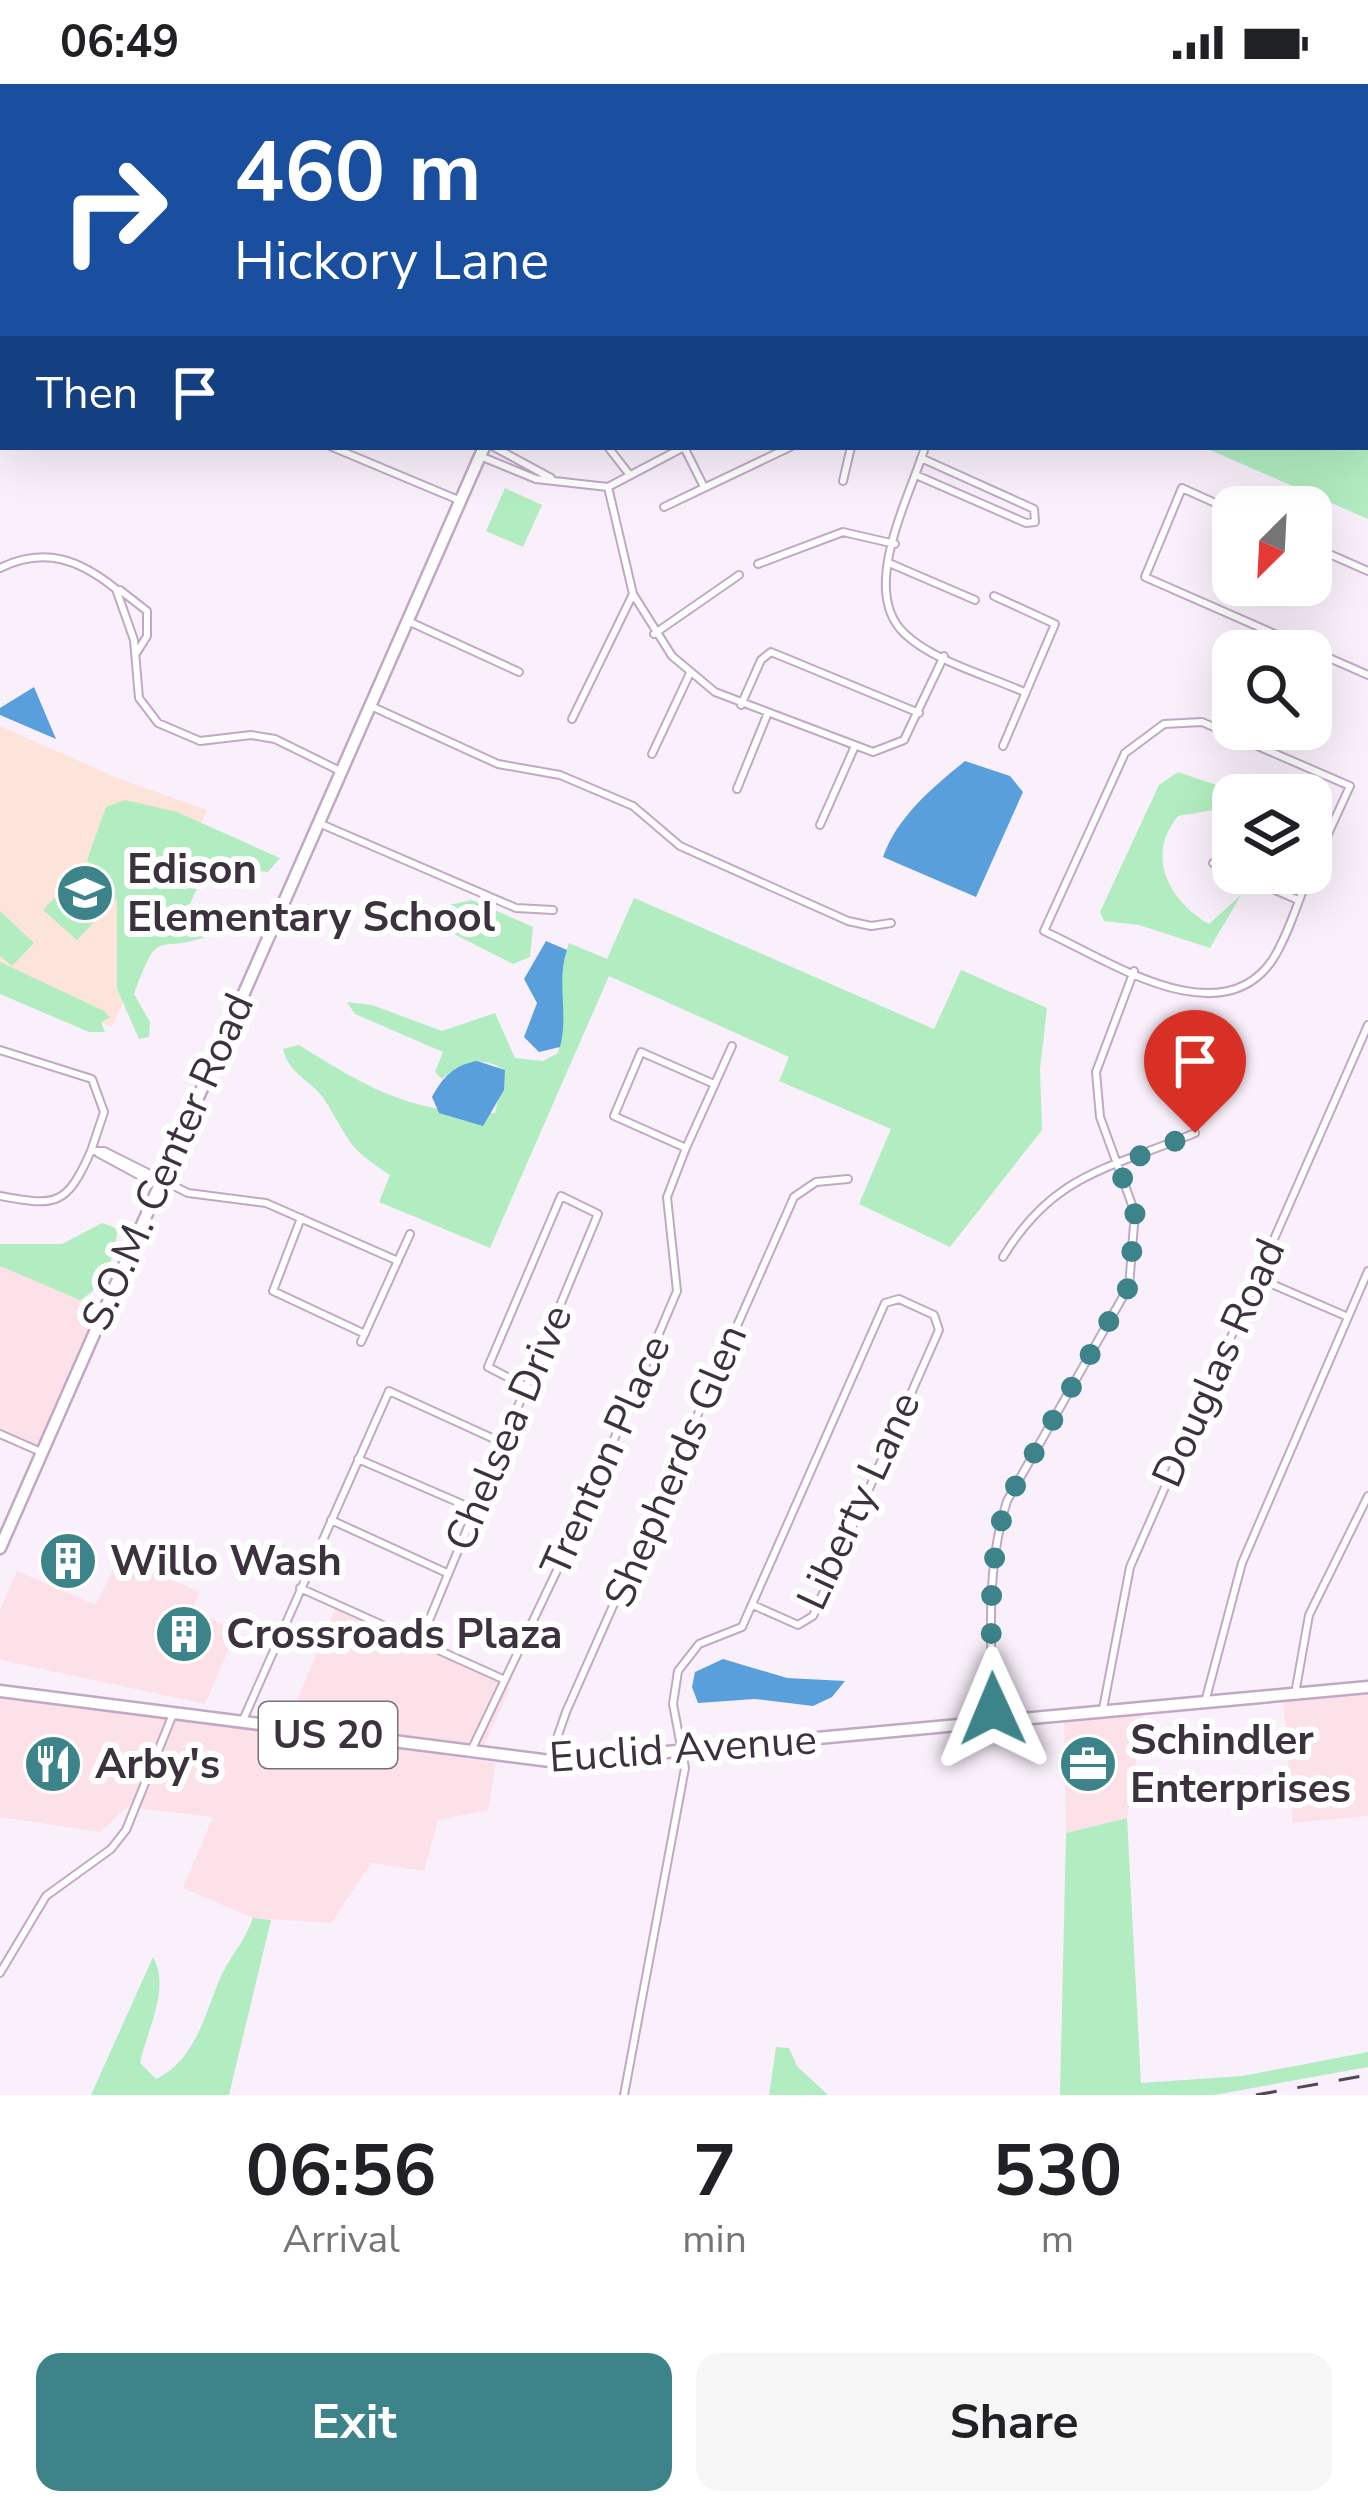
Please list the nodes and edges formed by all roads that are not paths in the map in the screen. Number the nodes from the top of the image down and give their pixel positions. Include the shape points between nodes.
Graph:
1 (339, 450) edge
2 (499, 450) edge
3 (610, 450) edge
4 (678, 450) edge
5 (686, 450) edge
6 (784, 450) edge
7 (850, 450) edge
8 (924, 450) edge
9 (482, 452) edge
10 (921, 458) junction
11 (629, 474) junction
12 (916, 475) junction
13 (554, 480) junction
14 (843, 482) dead end
15 (608, 487) junction
16 (704, 487) junction
17 (460, 501) junction
18 (1212, 502) edge
19 (664, 507) dead end
20 (895, 544) junction
21 (1332, 555) edge
22 (889, 563) junction
23 (758, 564) dead end
24 (0, 568) edge
25 (1368, 571) edge
26 (740, 575) dead end
27 (116, 589) junction
28 (632, 594) junction
29 (994, 596) dead end
30 (975, 600) dead end
31 (407, 621) junction
32 (654, 634) junction
33 (136, 652) junction
34 (944, 656) junction
35 (519, 672) dead end
36 (690, 673) junction
37 (1368, 675) edge
38 (1024, 692) junction
39 (369, 705) junction
40 (741, 705) junction
41 (919, 712) junction
42 (767, 715) junction
43 (572, 719) dead end
44 (855, 746) junction
45 (1004, 746) dead end
46 (652, 754) dead end
47 (340, 771) junction
48 (1322, 774) edge
49 (1332, 778) edge
50 (736, 788) dead end
51 (317, 823) junction
52 (820, 825) dead end
53 (1332, 826) edge
54 (1284, 894) edge
55 (1301, 894) edge
56 (1298, 900) junction
57 (553, 910) dead end
58 (891, 923) dead end
59 (1134, 971) junction
60 (1368, 1024) edge
61 (732, 1046) dead end
62 (0, 1050) edge
63 (1357, 1050) junction
64 (1368, 1054) edge
65 (714, 1084) junction
66 (1195, 1133) dead end
67 (686, 1148) junction
68 (94, 1152) junction
69 (1118, 1165) junction
70 (156, 1178) junction
71 (848, 1179) dead end
72 (0, 1196) edge
73 (301, 1218) junction
74 (410, 1234) dead end
75 (1003, 1257) dead end
76 (398, 1261) junction
77 (1368, 1271) edge
78 (1257, 1277) junction
79 (1348, 1317) junction
80 (529, 1388) junction
81 (0, 1434) edge
82 (503, 1443) junction
83 (41, 1453) junction
84 (358, 1459) junction
85 (1368, 1496) edge
86 (476, 1510) junction
87 (331, 1520) junction
88 (0, 1549) edge
89 (448, 1574) junction
90 (300, 1588) junction
91 (753, 1605) junction
92 (420, 1642) junction
93 (506, 1680) junction
94 (1368, 1688) edge
95 (0, 1690) edge
96 (1295, 1694) junction
97 (1205, 1702) junction
98 (1102, 1712) junction
99 (173, 1714) junction
100 (242, 1723) junction
101 (993, 1723) junction
102 (685, 1752) junction
103 (470, 1754) junction
104 (558, 1762) junction
105 (0, 1973) edge
106 (624, 2095) edge

1 - 17 street
2 - 13 street
3 - 11 street
4 - 11 street
5 - 16 street
6 - 16 street
7 - 14 street
8 - 10 street
9 - 13 street
9 - 17 main road, S.O.M. Center Road
10 - 12 street
10 - 12 street via 1034,509 1035,522
11 - 15 street
12 - 20 street
13 - 15 street
15 - 28 street
16 - 19 street
17 - 31 main road, S.O.M. Center Road
18 - 37 street via 1182,488 1145,577
20 - 22 street
20 - 23 street via 843,532
21 - 25 street
22 - 30 street
22 - 34 street via 889,609 902,632
24 - 27 street via 29,557 62,558
26 - 32 street
27 - 33 street
27 - 33 street via 147,611 147,636
28 - 32 street
28 - 43 street
29 - 38 street via 1055,624
31 - 35 street
31 - 39 main road, S.O.M. Center Road
32 - 36 street
33 - 47 street via 140,698 174,733 211,742 267,736
34 - 38 street
34 - 41 street
36 - 40 street
36 - 46 street
38 - 45 street
39 - 47 main road, S.O.M. Center Road
39 - 58 street via 498,764 560,775 633,806 680,846 848,920
40 - 41 street via 771,652
40 - 42 street
41 - 44 street via 891,749
42 - 44 street
42 - 50 street
44 - 52 street
47 - 51 main road, S.O.M. Center Road
48 - 59 street via 1202,722 1164,724 1125,752 1044,931
49 - 53 street via 1350,786
51 - 57 street via 516,908
51 - 70 main road, S.O.M. Center Road
54 - 56 street
55 - 56 street
56 - 59 street via 1274,958 1236,990 1199,995
59 - 69 street via 1096,1072 1100,1117
60 - 63 street, Douglas Road
61 - 65 street, Trenton Place
62 - 68 street via 92,1079 104,1112
63 - 64 street
63 - 78 street, Douglas Road
65 - 67 street, Trenton Place
65 - 67 street via 641,1052 614,1116
66 - 69 street
67 - 93 street, Trenton Place via 667,1197 677,1291
68 - 70 street
68 - 72 street via 60,1200
69 - 75 street via 1067,1184 1028,1215
69 - 101 street via 1135,1213 1129,1286 997,1532
70 - 73 street via 188,1193 245,1196
70 - 83 main road, S.O.M. Center Road
71 - 104 street, Shepherds Glen via 817,1182 794,1197 566,1712
73 - 76 street
73 - 76 street via 273,1291 363,1338
74 - 76 street
77 - 79 street
78 - 79 street
78 - 98 street, Douglas Road via 1130,1567
79 - 97 street via 1242,1563
80 - 80 street, Chelsea Drive via 488,1367 561,1196 598,1214
80 - 82 street, Chelsea Drive
81 - 83 street
82 - 84 street via 388,1391
82 - 86 street, Chelsea Drive
83 - 88 main road, S.O.M. Center Road
84 - 86 street
84 - 87 street
85 - 96 street via 1309,1616
86 - 89 street, Chelsea Drive
87 - 89 street
87 - 90 street
89 - 92 street, Chelsea Drive
90 - 92 street
90 - 100 street
91 - 91 street, Liberty Lane via 885,1303 899,1299 934,1315 939,1330 813,1616 798,1625
91 - 102 street via 742,1627 699,1644 679,1671 673,1704
92 - 93 street
93 - 103 street, Trenton Place
94 - 96 main road, Euclid Avenue / US 20
95 - 99 main road, Euclid Avenue / US 20
96 - 97 main road, Euclid Avenue / US 20
97 - 98 main road, Euclid Avenue / US 20
98 - 101 main road, Euclid Avenue / US 20
99 - 100 main road, Euclid Avenue / US 20
99 - 105 street via 126,1830 46,1896
100 - 103 main road, Euclid Avenue / US 20
101 - 102 main road, Euclid Avenue / US 20
102 - 104 main road, Euclid Avenue / US 20
102 - 106 street
103 - 104 main road, Euclid Avenue / US 20

